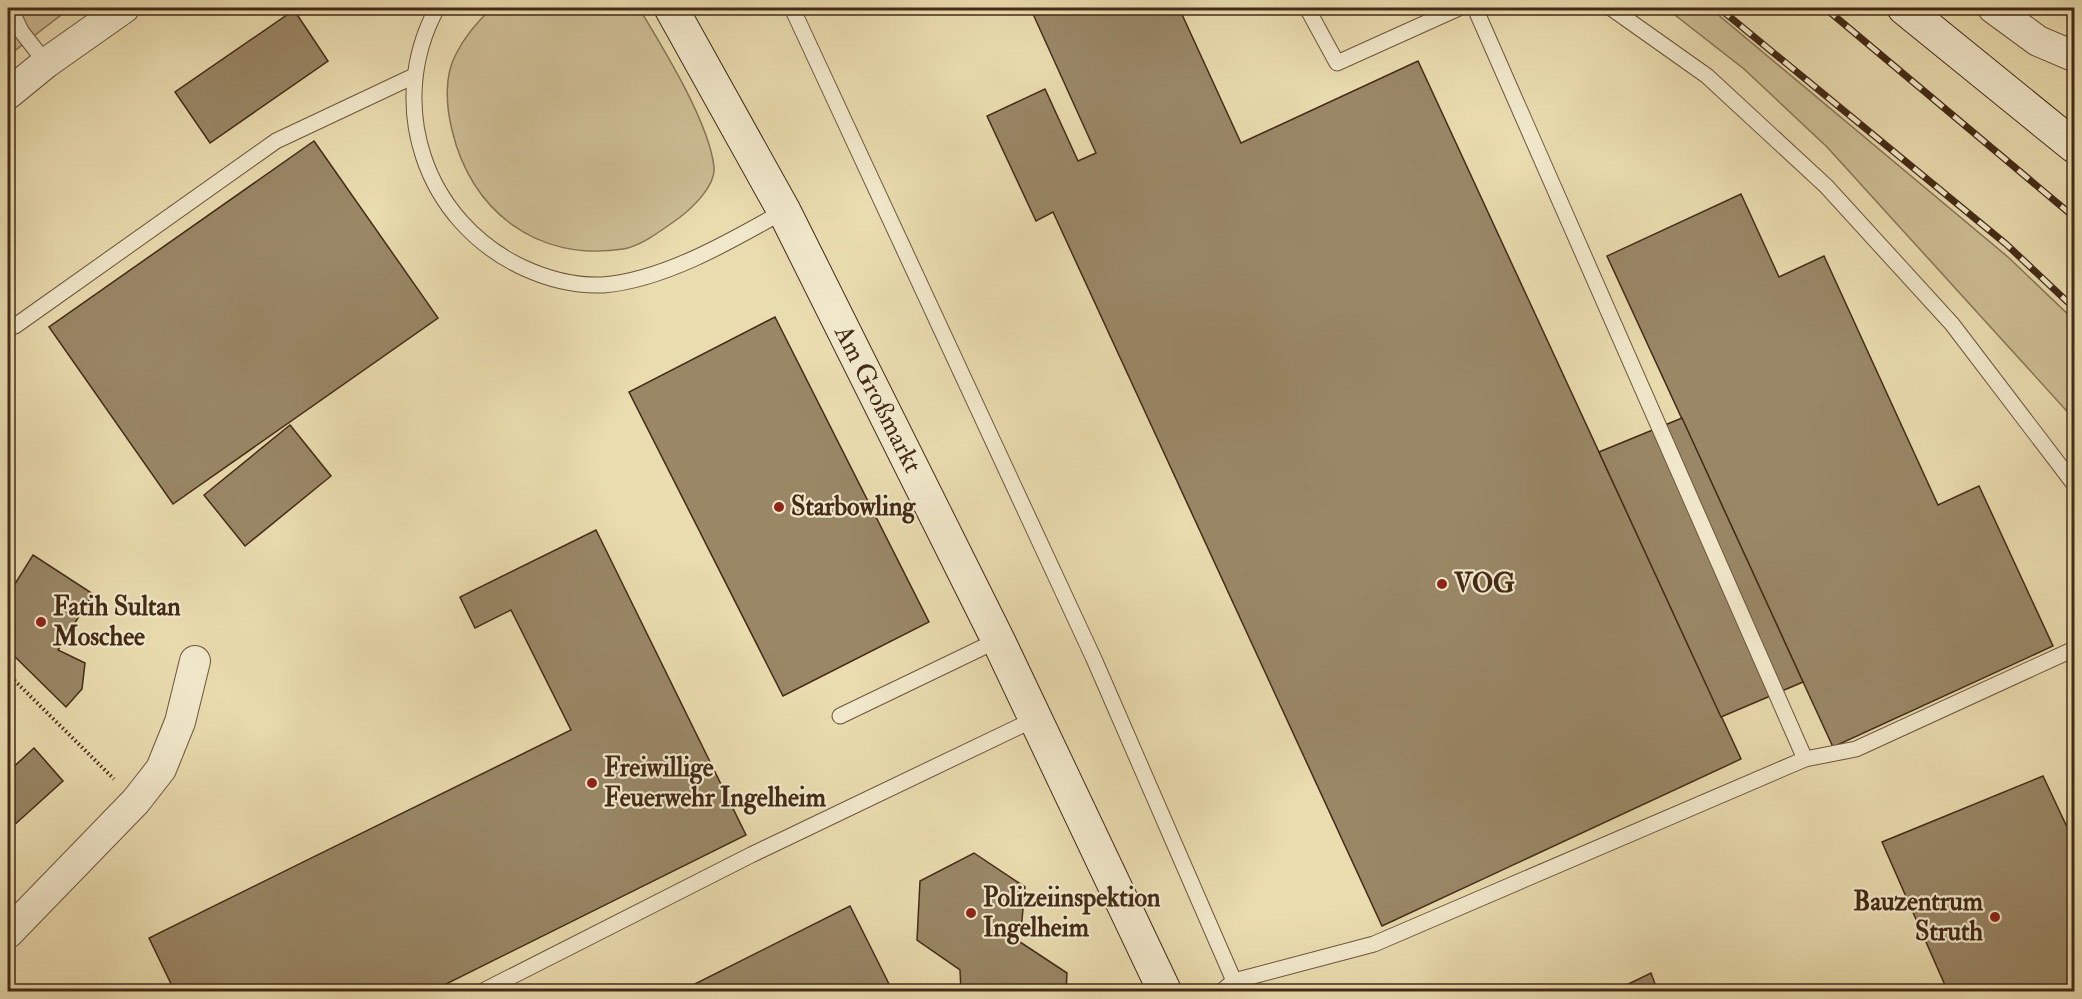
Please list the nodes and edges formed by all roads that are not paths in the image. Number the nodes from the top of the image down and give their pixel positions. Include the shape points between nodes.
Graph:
1 (10, 8) edge
2 (124, 8) edge
3 (437, 8) edge
4 (670, 8) edge
5 (792, 8) edge
6 (1307, 8) edge
7 (1459, 8) edge
8 (1476, 8) edge
9 (1611, 8) edge
10 (1904, 8) edge
11 (1993, 8) edge
12 (2073, 58) edge
13 (46, 63) junction
14 (414, 76) junction
15 (8, 94) edge
16 (2074, 146) edge
17 (784, 211) junction
18 (15, 326) dead end
19 (2074, 484) edge
20 (998, 640) junction
21 (2074, 649) edge
22 (195, 661) dead end
23 (840, 716) dead end
24 (1037, 718) junction
25 (1805, 759) junction
26 (8, 933) edge
27 (1234, 981) junction
28 (481, 992) edge
29 (1165, 992) edge
30 (1221, 992) edge

1 - 13 lane via 21,31
2 - 13 street
3 - 14 lane via 426,27
4 - 17 main road, Am Großmarkt
5 - 27 lane via 1094,658
6 - 7 lane via 1337,63
8 - 25 lane
9 - 19 lane via 1707,76 1826,186 1952,324
10 - 16 main road
11 - 12 street via 2038,41
13 - 15 street
14 - 17 lane via 414,126 422,159 436,189 455,217 478,240 506,260 536,274 602,285 631,280 730,241
14 - 18 lane via 276,141
17 - 20 main road, Am Großmarkt
20 - 23 lane
20 - 24 main road, Am Großmarkt
21 - 25 lane via 1856,749
22 - 26 street via 180,722 161,769 136,801
24 - 28 lane via 751,855
24 - 29 main road, Am Großmarkt
25 - 27 lane via 1374,944
27 - 30 lane

